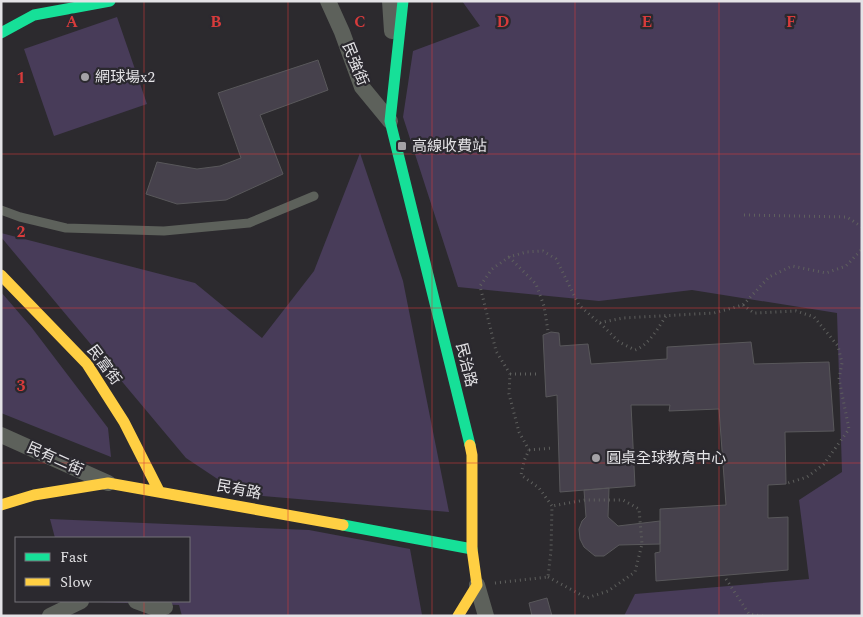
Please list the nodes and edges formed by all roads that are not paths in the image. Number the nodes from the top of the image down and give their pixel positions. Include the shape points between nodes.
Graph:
1 (44, 1) edge
2 (110, 1) edge
3 (328, 1) edge
4 (390, 1) edge
5 (402, 1) edge
6 (34, 15) junction
7 (1, 33) edge
8 (396, 70) junction
9 (390, 121) junction
10 (314, 196) dead end
11 (1, 210) edge
12 (1, 275) edge
13 (1, 435) edge
14 (108, 483) junction
15 (159, 491) junction
16 (1, 505) edge
17 (472, 549) junction
18 (477, 586) junction
19 (79, 602) edge
20 (139, 602) edge
21 (165, 607) dead end
22 (50, 616) edge
23 (458, 616) edge
24 (486, 616) edge

1 - 6 lane
2 - 6 street
3 - 9 street, 民強街 via 362,87
4 - 8 street
5 - 8 street
6 - 7 street
8 - 9 street
9 - 17 street, 民治路 via 472,455
10 - 11 lane via 249,223 164,231 66,228
12 - 15 street, 民富街 via 86,364 124,422
13 - 14 street, 民有二街
14 - 15 street, 民有路
14 - 16 street, 民有路 via 34,495
15 - 17 street, 民有路
17 - 18 street, 民治路
18 - 23 street
18 - 24 street
19 - 22 street
20 - 21 street via 155,608

